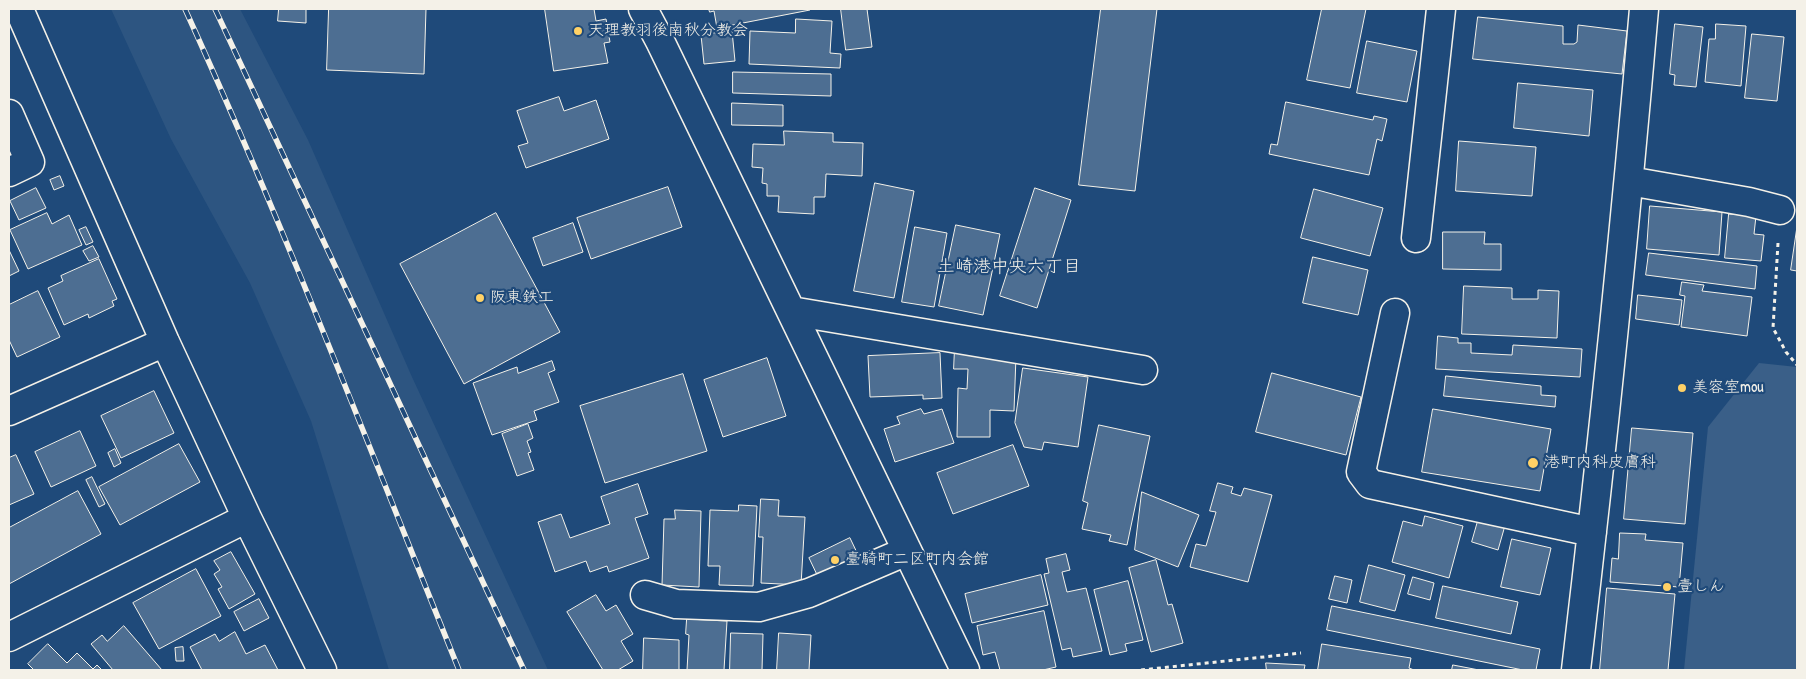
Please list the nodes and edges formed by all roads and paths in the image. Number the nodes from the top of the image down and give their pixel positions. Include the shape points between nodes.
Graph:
1 (19, 9) edge
2 (643, 9) edge
3 (1441, 9) edge
4 (1644, 9) edge
5 (9, 114) edge
6 (9, 172) edge
7 (1629, 181) junction
8 (1780, 210) joint
9 (1416, 238) dead end
10 (791, 310) junction
11 (1395, 313) dead end
12 (166, 342) junction
13 (1797, 365) edge
14 (1143, 370) dead end
15 (9, 411) edge
16 (247, 518) junction
17 (1592, 532) junction
18 (908, 551) junction
19 (645, 595) dead end
20 (9, 638) edge
21 (1301, 653) dead end
22 (322, 670) edge
23 (965, 670) edge
24 (1141, 670) edge
25 (1576, 670) edge

1 - 12 street
2 - 10 street
3 - 9 street
4 - 7 street
5 - 6 street via 30,162
7 - 8 street
7 - 17 street
8 - 13 path via 1773,328
10 - 14 street
10 - 18 street
11 - 17 street via 1361,472 1370,484
12 - 15 street
12 - 16 street
16 - 20 street
16 - 22 street
17 - 25 street
18 - 19 street via 809,593 760,606 676,604
18 - 23 street
21 - 24 path

